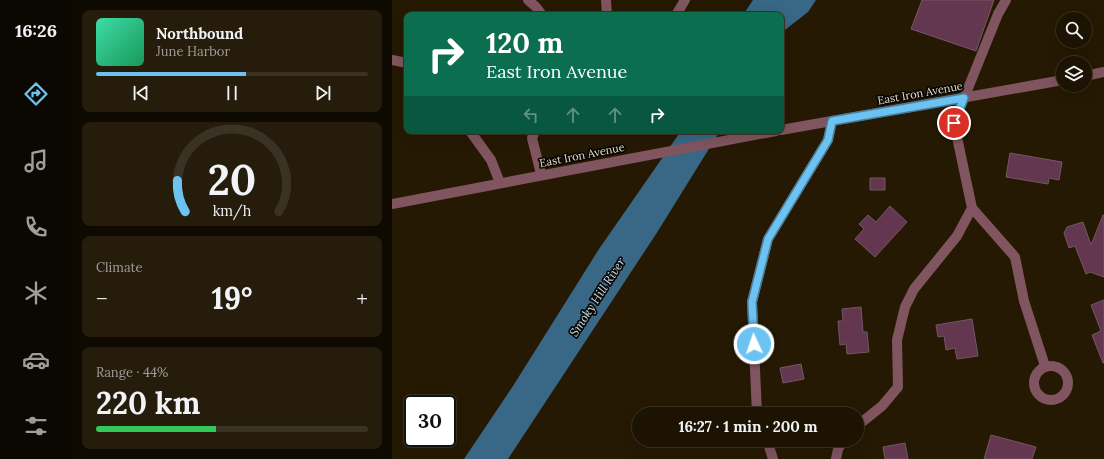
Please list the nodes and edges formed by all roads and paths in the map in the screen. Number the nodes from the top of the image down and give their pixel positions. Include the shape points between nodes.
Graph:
1 (528, 0) edge
2 (606, 0) edge
3 (685, 0) edge
4 (1006, 0) edge
5 (540, 12) edge
6 (607, 12) edge
7 (678, 12) edge
8 (392, 60) edge
9 (404, 62) edge
10 (1104, 72) edge
11 (1092, 75) edge
12 (1056, 81) edge
13 (964, 98) junction
14 (832, 121) junction
15 (784, 129) edge
16 (473, 134) edge
17 (533, 134) edge
18 (759, 134) edge
19 (541, 174) junction
20 (500, 183) junction
21 (392, 204) edge
22 (972, 208) junction
23 (1045, 366) dead end
24 (758, 407) edge
25 (864, 420) edge
26 (770, 447) edge
27 (839, 447) edge
28 (774, 459) edge
29 (836, 459) edge

1 - 5 street
2 - 6 street
3 - 7 street
4 - 13 street
8 - 9 street
10 - 11 street
12 - 13 street, East Iron Avenue
13 - 14 street, East Iron Avenue
13 - 22 street via 954,123
14 - 15 street, East Iron Avenue
14 - 24 street via 828,140 768,239 752,302
16 - 20 street via 491,160
17 - 19 street
18 - 19 street, East Iron Avenue
19 - 20 street, East Iron Avenue
20 - 21 street, East Iron Avenue
22 - 23 street via 1015,257 1024,301
22 - 25 street via 957,236 914,289 905,307 897,340 898,387 882,406
26 - 28 street
27 - 29 street

